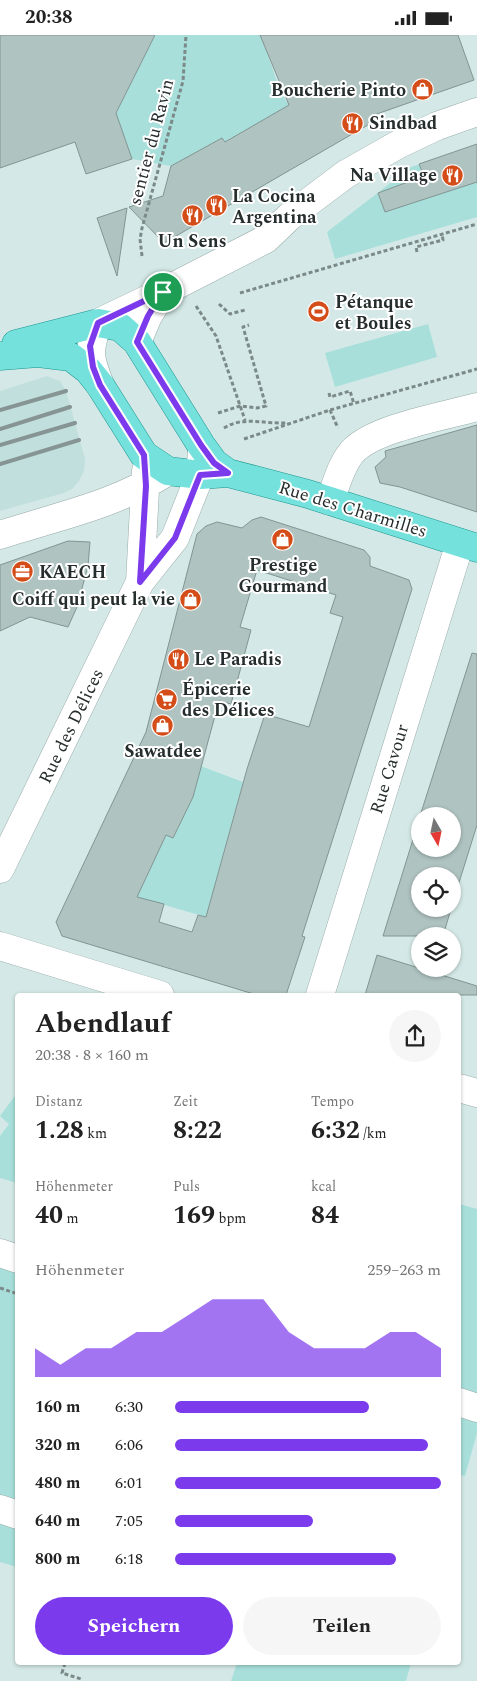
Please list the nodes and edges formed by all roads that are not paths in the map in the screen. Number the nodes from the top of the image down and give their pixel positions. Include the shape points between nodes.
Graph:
1 (477, 113) edge
2 (163, 292) junction
3 (98, 323) junction
4 (137, 342) junction
5 (0, 349) edge
6 (0, 356) edge
7 (100, 385) junction
8 (477, 407) edge
9 (201, 445) junction
10 (144, 455) junction
11 (168, 471) junction
12 (228, 473) junction
13 (200, 475) junction
14 (146, 486) junction
15 (330, 501) junction
16 (0, 535) edge
17 (469, 545) edge
18 (140, 582) junction
19 (0, 869) edge
20 (0, 946) edge
21 (153, 993) edge
22 (321, 993) edge
23 (461, 1089) edge
24 (477, 1093) edge
25 (0, 1253) edge
26 (15, 1258) edge
27 (461, 1404) edge
28 (477, 1408) edge
29 (0, 1509) edge
30 (15, 1514) edge

1 - 2 street via 437,126 346,174 290,216 266,239
2 - 3 street
2 - 4 street
3 - 4 main road, Rue des Charmilles via 120,327
3 - 5 main road
3 - 7 street via 90,346
4 - 9 main road, Rue des Charmilles
6 - 7 main road via 38,353 71,357
7 - 10 main road
8 - 15 street via 363,441 351,453 341,471
9 - 12 main road, Rue des Charmilles via 214,463
9 - 13 street, Rue des Délices
10 - 11 main road, Rue des Charmilles
10 - 14 street, Rue des Délices
11 - 13 main road, Rue des Charmilles
11 - 14 street
12 - 13 main road, Rue des Charmilles
12 - 15 main road, Rue des Charmilles
13 - 18 street, Rue des Délices via 175,538
14 - 16 street via 95,508
14 - 18 street, Rue des Délices
15 - 17 main road, Rue des Charmilles
17 - 22 street, Rue Cavour
18 - 19 street, Rue des Délices
20 - 21 street
23 - 24 street
25 - 26 street
27 - 28 street
29 - 30 street

